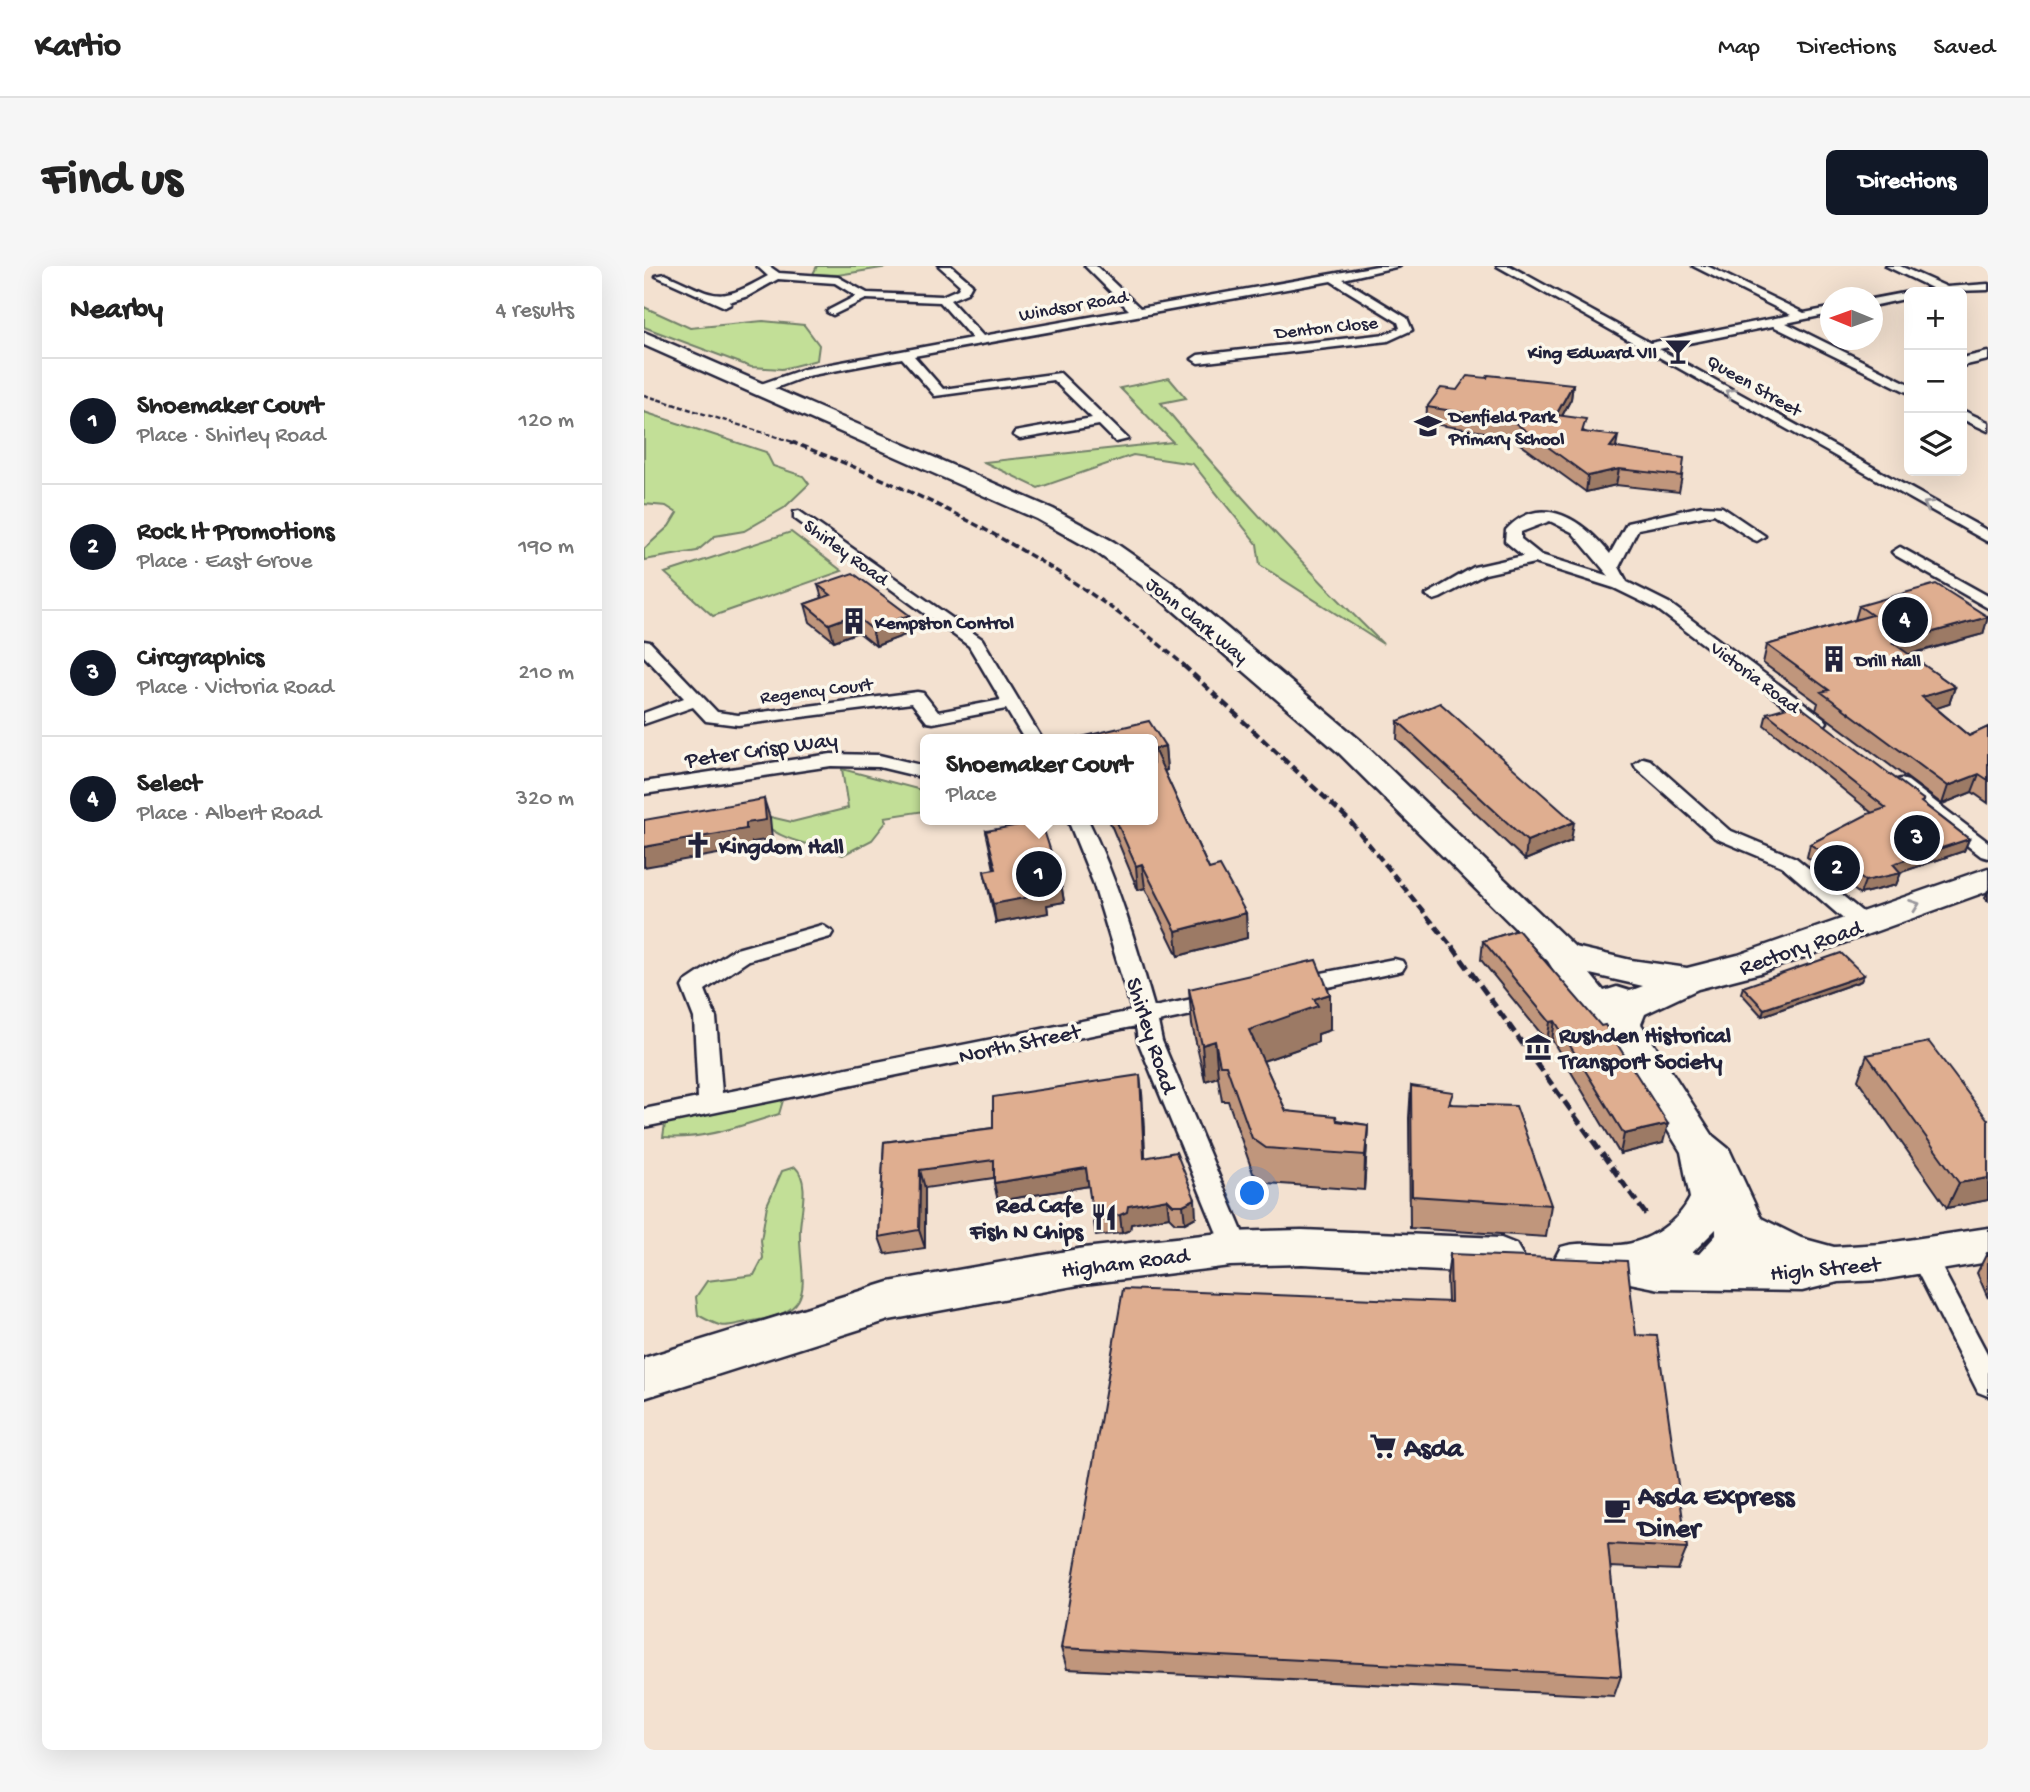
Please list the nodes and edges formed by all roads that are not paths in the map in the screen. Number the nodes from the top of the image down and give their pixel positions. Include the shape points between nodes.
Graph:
1 (762, 266) edge
2 (944, 266) edge
3 (1090, 266) edge
4 (1395, 266) edge
5 (1502, 266) edge
6 (1698, 266) edge
7 (1891, 266) edge
8 (661, 276) dead end
9 (776, 276) junction
10 (1334, 277) junction
11 (1938, 287) edge
12 (1988, 287) edge
13 (1967, 288) edge
14 (864, 296) junction
15 (1904, 296) edge
16 (943, 299) junction
17 (1883, 301) edge
18 (1136, 311) junction
19 (833, 312) dead end
20 (1820, 313) edge
21 (1803, 317) junction
22 (1774, 323) junction
23 (644, 338) edge
24 (979, 339) junction
25 (1650, 347) junction
26 (904, 354) junction
27 (1988, 356) edge
28 (1198, 359) dead end
29 (1967, 361) edge
30 (1904, 376) edge
31 (1891, 379) junction
32 (1904, 386) edge
33 (760, 389) junction
34 (1967, 416) edge
35 (1102, 420) junction
36 (1988, 427) edge
37 (1020, 435) dead end
38 (1121, 439) dead end
39 (1699, 499) dead end
40 (1717, 510) junction
41 (799, 515) dead end
42 (1757, 536) dead end
43 (1988, 537) edge
44 (1899, 552) dead end
45 (1536, 558) junction
46 (1612, 566) junction
47 (1620, 585) junction
48 (1434, 595) dead end
49 (1988, 603) edge
50 (644, 646) edge
51 (695, 700) junction
52 (1011, 703) junction
53 (644, 719) edge
54 (1832, 733) edge
55 (1030, 734) edge
56 (1643, 764) dead end
57 (920, 771) edge
58 (1885, 773) edge
59 (644, 788) edge
60 (1080, 825) edge
61 (1988, 852) edge
62 (1988, 880) edge
63 (1863, 924) junction
64 (822, 932) dead end
65 (1563, 956) junction
66 (1394, 966) dead end
67 (1687, 980) junction
68 (1277, 990) edge
69 (1238, 998) edge
70 (1146, 1016) junction
71 (1622, 1024) junction
72 (711, 1105) junction
73 (644, 1118) edge
74 (1699, 1147) junction
75 (1711, 1198) junction
76 (1741, 1227) junction
77 (1988, 1245) edge
78 (1230, 1249) junction
79 (1923, 1257) junction
80 (1620, 1263) junction
81 (1838, 1264) junction
82 (1709, 1272) junction
83 (644, 1378) edge
84 (1988, 1383) edge

1 - 9 street
2 - 16 street via 966,284 963,291
3 - 18 street
4 - 10 street, Windsor Road
5 - 25 street, Queen Street
6 - 21 street
7 - 11 street
8 - 9 street via 721,302
9 - 14 street via 838,280
10 - 18 street, Windsor Road
10 - 28 street, Denton Close via 1403,320 1406,330 1388,337
12 - 13 street
14 - 16 street
14 - 19 street
15 - 17 street
16 - 24 street
18 - 24 street, Windsor Road
20 - 21 street
21 - 22 street
22 - 25 street
22 - 31 street
23 - 33 main road, John Clark Way
24 - 26 street, Windsor Road
43 -> 25 street, Queen Street
26 - 33 street, Windsor Road via 804,373
26 - 35 street via 940,393 1056,376
27 - 29 street
30 - 31 street
31 - 32 street
33 - 65 main road, John Clark Way via 1045,514 1105,547 1168,592 1350,747
34 - 36 street
35 - 37 street
35 - 38 street
39 - 40 street
40 - 42 street
40 - 46 street via 1632,526
41 - 52 street, Shirley Road via 976,643
44 - 49 street
45 - 46 street, Victoria Road via 1516,545 1514,530 1555,517 1572,522
45 - 47 street, Victoria Road
45 - 48 street via 1480,570
46 - 47 street, Victoria Road
47 - 54 street, Victoria Road via 1663,606
50 - 51 street, Regency Court
51 - 52 street, Regency Court via 712,717 738,720 917,697 933,718
51 - 53 street
52 - 55 street, Shirley Road
56 - 63 street via 1722,835 1789,862
57 - 59 street, Peter Crisp Way via 879,761 831,760
58 - 61 street
60 - 70 street, Shirley Road
63 -> 62 main road, Rectory Road
63 - 67 main road, Rectory Road via 1747,965
64 - 72 street via 741,955 693,986 705,1018
65 - 67 main road
65 - 71 main road via 1576,984 1598,1008
66 - 68 street
67 - 71 main road, Rectory Road via 1631,1006
69 - 70 street, North Street
70 - 72 street, North Street
70 - 78 street, Shirley Road via 1150,1041 1229,1231
71 - 74 main road
72 - 73 street, North Street
74 - 75 main road
74 - 76 main road via 1715,1160 1732,1191
75 - 76 main road
75 - 80 main road via 1704,1216 1683,1239
76 - 81 main road via 1789,1252
76 - 82 main road via 1732,1247
77 - 79 main road, High Street
78 - 80 main road, Higham Road via 1321,1247
78 - 83 main road, Higham Road via 1084,1266 889,1301
79 - 81 main road, High Street
79 - 84 street
80 - 82 main road, High Street via 1660,1271
81 - 82 main road, High Street via 1802,1273

